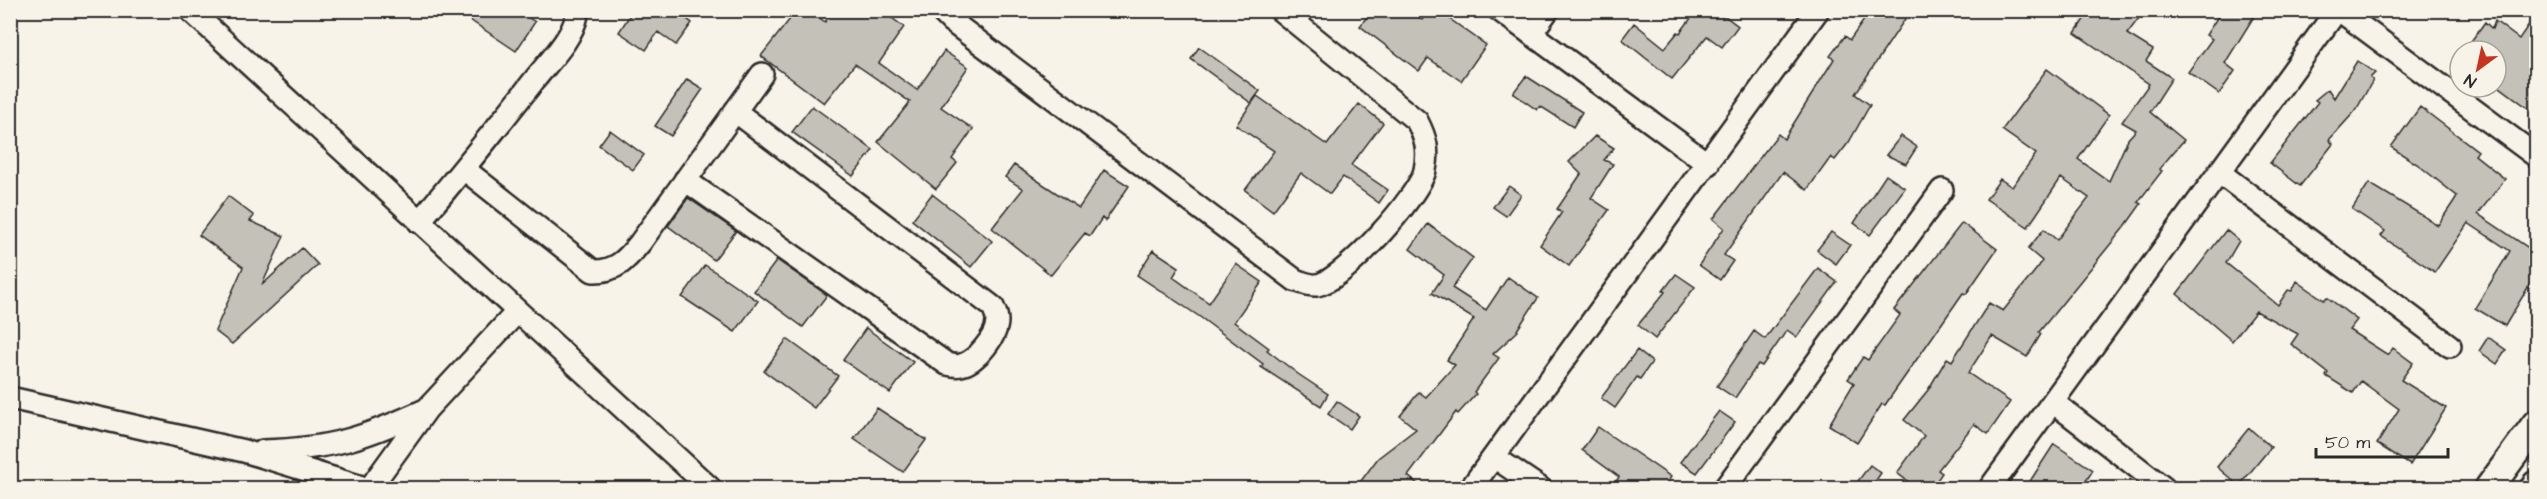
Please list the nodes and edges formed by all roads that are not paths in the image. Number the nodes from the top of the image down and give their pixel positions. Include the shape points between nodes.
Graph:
1 (190, 10) edge
2 (574, 10) edge
3 (940, 10) edge
4 (1280, 10) edge
5 (1499, 10) edge
6 (1548, 10) edge
7 (1818, 10) edge
8 (2338, 10) edge
9 (1531, 34) junction
10 (762, 74) dead end
11 (735, 111) junction
12 (2536, 156) edge
13 (1708, 164) junction
14 (464, 169) junction
15 (2220, 173) junction
16 (685, 180) junction
17 (1942, 190) dead end
18 (419, 222) junction
19 (517, 312) junction
20 (2450, 346) dead end
21 (10, 398) edge
22 (2054, 402) junction
23 (427, 409) junction
24 (2536, 424) edge
25 (244, 451) junction
26 (1494, 457) junction
27 (367, 489) edge
28 (710, 489) edge
29 (1471, 489) edge
30 (1540, 489) edge
31 (1725, 489) edge
32 (1990, 489) edge
33 (2164, 489) edge
34 (2489, 489) edge

1 - 18 street
2 - 14 street via 575,23 557,51
3 - 4 street via 1295,280 1315,286 1331,280 1364,253 1414,190 1425,172 1427,139 1417,122
5 - 9 street
6 - 9 street
7 - 13 street
8 - 12 street
8 - 15 street
9 - 13 street
10 - 11 street
11 - 16 street
11 - 16 street via 993,307 998,319 989,340 961,366 947,364
13 - 26 street
14 - 16 street via 593,271 613,268 624,261
14 - 18 street
15 - 20 street
15 - 22 street
17 - 31 street
18 - 19 street
19 - 23 street
19 - 28 street
21 - 25 street
22 - 32 street
22 - 33 street
23 - 25 street via 378,431 330,446
23 - 27 street
24 - 34 main road
25 - 27 street
26 - 29 street
26 - 30 street

